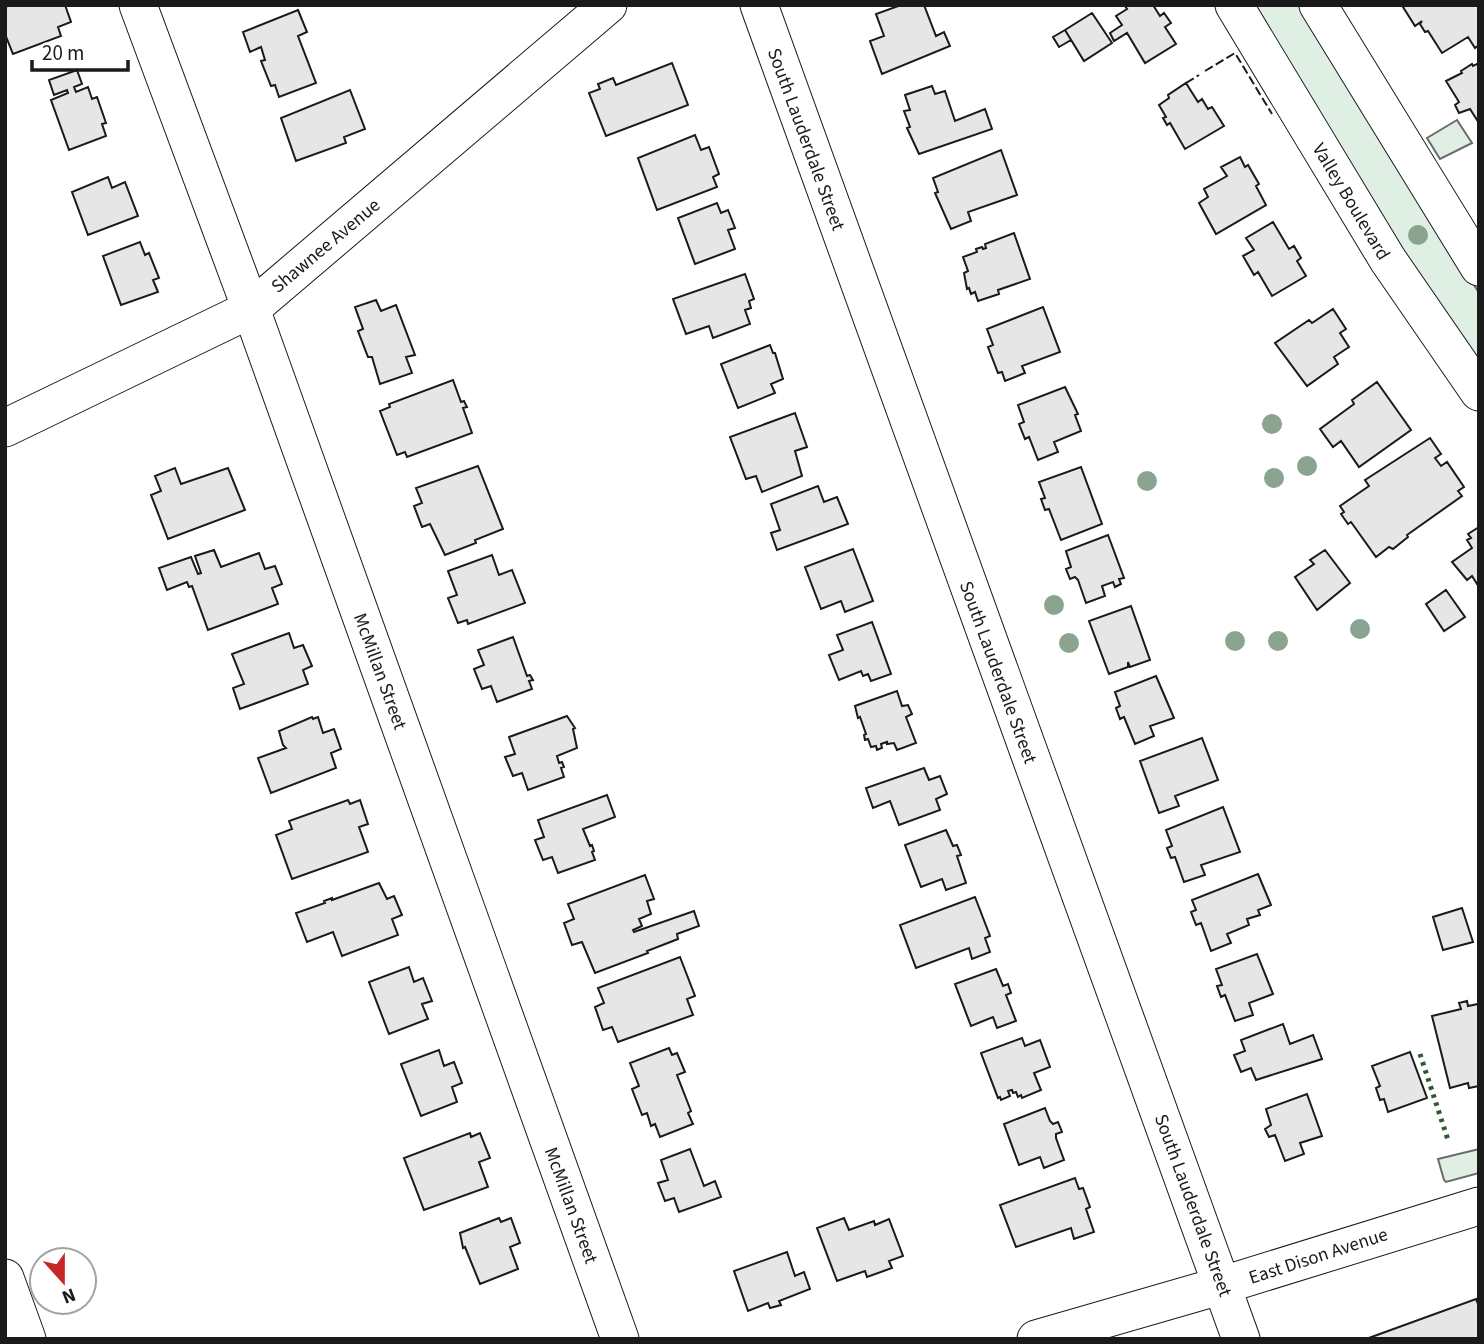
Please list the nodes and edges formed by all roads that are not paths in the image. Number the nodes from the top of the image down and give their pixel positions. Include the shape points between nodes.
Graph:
1 (138, 5) edge
2 (608, 5) edge
3 (759, 5) edge
4 (1234, 5) edge
5 (1318, 5) edge
6 (1479, 267) edge
7 (251, 309) junction
8 (1479, 392) edge
9 (5, 428) edge
10 (1479, 1206) edge
11 (5, 1278) edge
12 (1223, 1285) junction
13 (27, 1339) edge
14 (620, 1339) edge
15 (1036, 1339) edge
16 (1241, 1339) edge

1 - 7 street, McMillan Street
2 - 7 street, Shawnee Avenue
3 - 12 street, South Lauderdale Street
4 - 8 street, Valley Boulevard via 1388,260
5 - 6 street
7 - 9 street, Shawnee Avenue
7 - 14 street, McMillan Street
10 - 12 street, East Dison Avenue
11 - 13 street
12 - 15 street, East Dison Avenue
12 - 16 street, South Lauderdale Street

